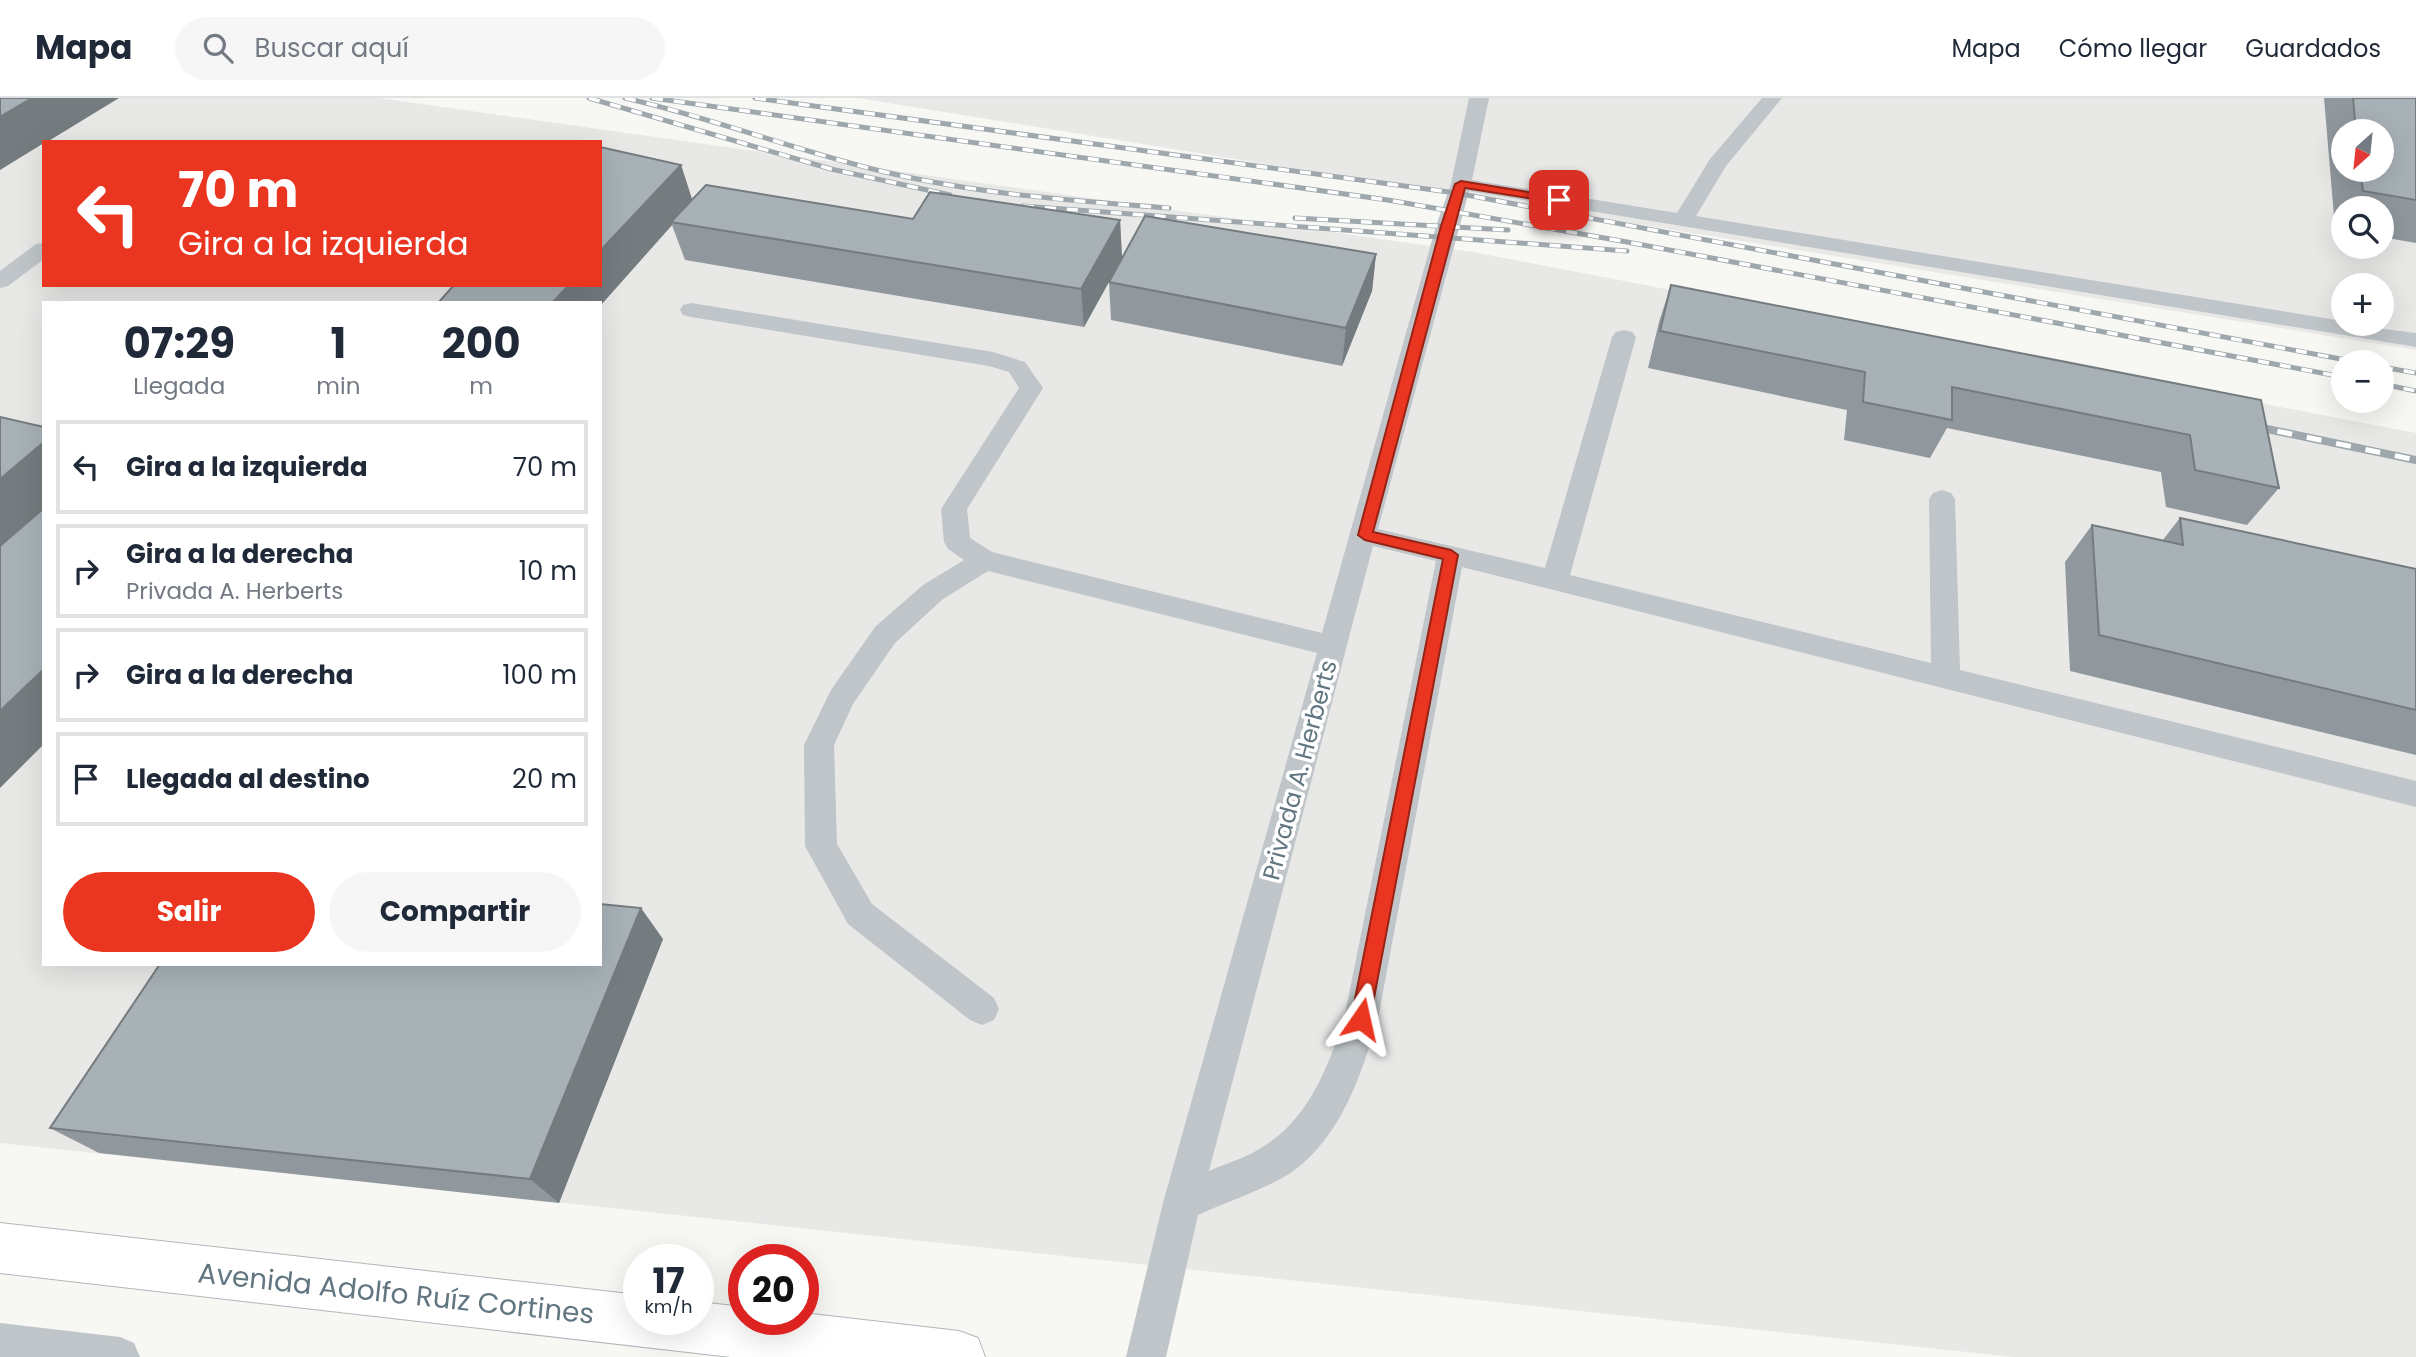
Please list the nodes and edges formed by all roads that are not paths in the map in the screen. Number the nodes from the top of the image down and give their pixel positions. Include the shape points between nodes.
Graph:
1 (1479, 98) edge
2 (1772, 98) edge
3 (1461, 184) junction
4 (1683, 220) junction
5 (42, 250) edge
6 (0, 281) edge
7 (691, 310) dead end
8 (1624, 337) dead end
9 (2416, 341) edge
10 (1942, 499) dead end
11 (1365, 535) junction
12 (1451, 555) junction
13 (984, 559) junction
14 (1555, 581) junction
15 (1334, 647) junction
16 (1947, 679) junction
17 (2416, 794) edge
18 (982, 1009) dead end
19 (1182, 1203) junction
20 (0, 1248) edge
21 (0, 1343) edge
22 (120, 1357) edge
23 (959, 1357) edge
24 (1146, 1357) edge

1 - 3 lane, Privada A. Herberts
2 - 4 lane via 1717,163
3 - 4 lane
3 - 11 lane, Privada A. Herberts
4 - 9 lane
5 - 6 lane
7 - 13 lane via 993,359 1017,367 1031,388 954,509 957,542
8 - 14 lane
10 - 16 lane
11 - 12 lane
11 - 15 lane, Privada A. Herberts
12 - 14 lane
12 - 19 lane via 1361,1019 1344,1072 1317,1122 1278,1159
13 - 15 lane
13 - 18 lane via 933,592 886,635 841,698 820,745 821,846 860,914
14 - 16 lane
15 - 19 lane, Privada A. Herberts
16 - 17 lane
19 - 24 lane, Privada A. Herberts
20 - 23 main road, Avenida Adolfo Ruíz Cortines
21 - 22 lane

